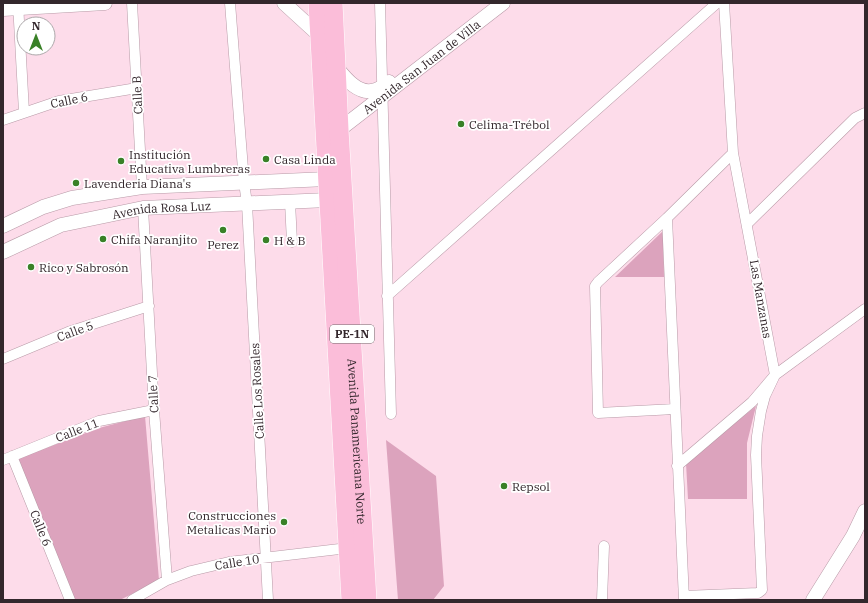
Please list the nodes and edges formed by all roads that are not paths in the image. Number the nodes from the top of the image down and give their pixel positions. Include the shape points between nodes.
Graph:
1 (104, 3) edge
2 (132, 3) edge
3 (230, 3) edge
4 (284, 3) edge
5 (318, 3) edge
6 (333, 3) edge
7 (380, 3) edge
8 (490, 3) edge
9 (503, 3) edge
10 (717, 3) edge
11 (724, 3) edge
12 (18, 6) edge
13 (3, 9) edge
14 (320, 35) junction
15 (336, 67) junction
16 (137, 88) junction
17 (383, 91) junction
18 (24, 112) junction
19 (865, 113) edge
20 (3, 120) edge
21 (339, 130) junction
22 (733, 153) junction
23 (327, 179) junction
24 (244, 182) junction
25 (142, 187) junction
26 (328, 200) junction
27 (290, 202) junction
28 (248, 204) junction
29 (143, 208) junction
30 (667, 218) junction
31 (747, 224) junction
32 (3, 226) edge
33 (292, 242) dead end
34 (3, 252) edge
35 (387, 296) junction
36 (148, 306) junction
37 (865, 309) edge
38 (3, 359) edge
39 (775, 375) junction
40 (675, 409) junction
41 (154, 410) junction
42 (391, 414) dead end
43 (7, 458) edge
44 (678, 466) junction
45 (865, 510) edge
46 (604, 546) dead end
47 (348, 548) junction
48 (266, 557) junction
49 (167, 580) junction
50 (684, 598) edge
51 (70, 600) edge
52 (132, 600) edge
53 (268, 600) edge
54 (351, 600) edge
55 (367, 600) edge
56 (602, 600) edge
57 (813, 600) edge

1 - 12 street
2 - 16 street, Calle B
3 - 24 street, Calle Los Rosales
4 - 14 street
5 - 14 highway, PE-1N
6 - 15 highway, PE-1N
7 - 17 street
8 - 17 street, Avenida San Juan de Villa
9 - 17 street, Avenida San Juan de Villa
10 - 35 street
11 - 22 street, Las Manzanas
12 - 13 street
12 - 18 street
14 - 23 highway, PE-1N
15 - 17 street, Avenida San Juan de Villa via 349,82 364,90
15 - 21 highway, Avenida Panamericana Norte / PE-1N
16 - 18 street, Calle 6 via 59,101
16 - 25 street, Calle B
17 - 21 street, Avenida San Juan de Villa
17 - 35 street
18 - 20 street, Calle 6
19 - 31 street via 855,118
21 - 55 highway, Avenida Panamericana Norte / PE-1N
22 - 30 street
22 - 31 street, Las Manzanas
23 - 24 street, Avenida Rosa Luz
23 - 26 highway, PE-1N
24 - 25 street, Avenida Rosa Luz
24 - 28 street, Calle Los Rosales
25 - 32 street, Avenida Rosa Luz via 72,198 43,207
26 - 27 street, Avenida Rosa Luz
26 - 47 highway, Avenida Panamericana Norte / PE-1N
27 - 28 street, Avenida Rosa Luz
27 - 33 street
28 - 29 street, Avenida Rosa Luz
28 - 48 street, Calle Los Rosales
29 - 34 street, Avenida Rosa Luz via 61,225
29 - 36 street, Calle 7
30 - 40 street
30 - 40 street via 595,286 598,413
31 - 39 street, Las Manzanas
35 - 42 street
36 - 38 street, Calle 5 via 68,332
36 - 41 street, Calle 7
37 - 39 street
39 - 44 street via 752,402
39 - 50 street via 765,396 757,436 762,590 758,593
40 - 44 street
41 - 43 street, Calle 11 via 99,421
41 - 49 street, Calle 7
43 - 51 street, Calle 6
44 - 50 street
45 - 57 street via 845,550
46 - 56 street
47 - 48 street, Calle 10
47 - 54 highway, Avenida Panamericana Norte / PE-1N
48 - 49 street, Calle 10 via 229,562
48 - 53 street, Calle Los Rosales
49 - 52 street, Calle 10

